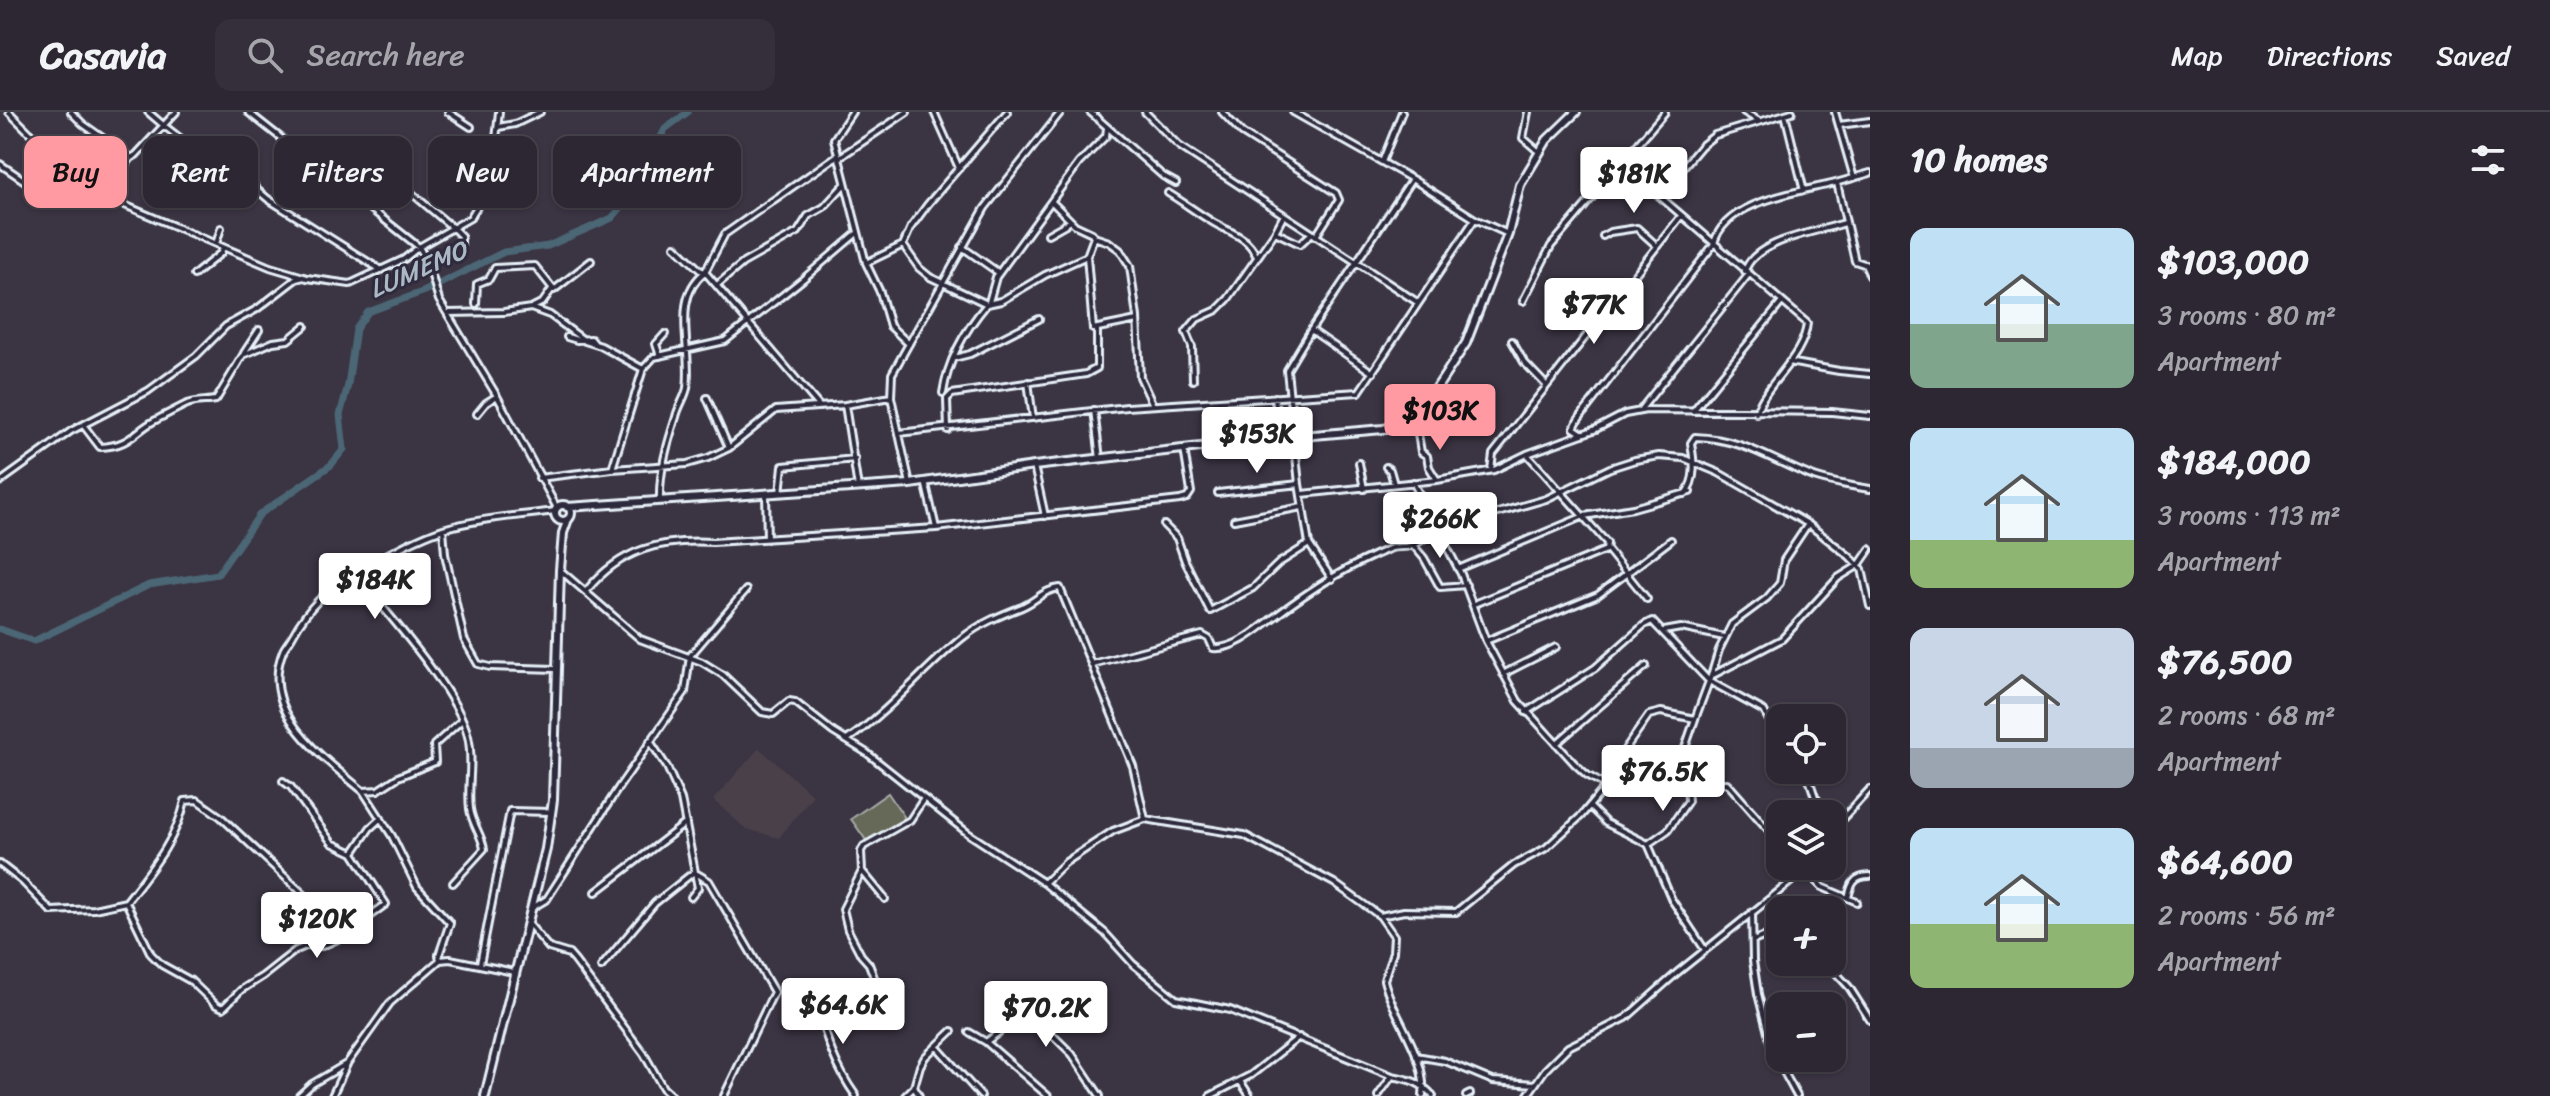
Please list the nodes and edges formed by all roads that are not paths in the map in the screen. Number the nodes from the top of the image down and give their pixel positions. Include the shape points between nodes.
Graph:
1 (9, 112) edge
2 (71, 112) edge
3 (148, 112) edge
4 (176, 112) edge
5 (248, 112) edge
6 (448, 112) edge
7 (499, 112) edge
8 (540, 112) edge
9 (852, 112) edge
10 (907, 112) edge
11 (934, 112) edge
12 (1007, 112) edge
13 (1061, 112) edge
14 (1090, 112) edge
15 (1145, 112) edge
16 (1222, 112) edge
17 (1293, 112) edge
18 (1402, 112) edge
19 (1528, 112) edge
20 (1576, 112) edge
21 (1665, 112) edge
22 (1744, 112) edge
23 (1792, 112) edge
24 (1835, 112) edge
25 (1785, 114) junction
26 (1759, 121) junction
27 (1870, 121) edge
28 (1839, 125) junction
29 (164, 127) junction
30 (471, 127) dead end
31 (498, 127) junction
32 (1107, 128) junction
33 (33, 136) edge
34 (177, 136) edge
35 (1538, 151) junction
36 (1607, 151) dead end
37 (839, 156) junction
38 (131, 158) junction
39 (127, 163) edge
40 (1382, 163) junction
41 (1621, 163) junction
42 (0, 164) edge
43 (960, 169) junction
44 (1870, 173) edge
45 (1854, 178) junction
46 (1412, 179) junction
47 (24, 180) edge
48 (1176, 183) dead end
49 (1837, 183) junction
50 (845, 184) junction
51 (258, 191) edge
52 (1804, 191) junction
53 (412, 193) edge
54 (1168, 193) dead end
55 (1659, 196) junction
56 (1052, 202) junction
57 (127, 206) edge
58 (1284, 215) junction
59 (1681, 216) junction
60 (1475, 219) junction
61 (1071, 221) junction
62 (1845, 223) junction
63 (221, 228) dead end
64 (453, 228) junction
65 (1275, 232) junction
66 (856, 234) junction
67 (1048, 234) dead end
68 (1508, 234) junction
69 (1314, 235) junction
70 (1603, 236) dead end
71 (1094, 237) junction
72 (216, 244) junction
73 (461, 244) dead end
74 (1714, 244) junction
75 (903, 245) junction
76 (675, 246) dead end
77 (1657, 246) junction
78 (223, 247) junction
79 (419, 247) junction
80 (962, 247) junction
81 (1087, 256) junction
82 (1256, 256) junction
83 (591, 261) dead end
84 (1356, 262) junction
85 (866, 263) junction
86 (1867, 265) edge
87 (381, 270) junction
88 (705, 272) junction
89 (1747, 272) junction
90 (999, 273) junction
91 (194, 275) dead end
92 (1870, 276) edge
93 (305, 277) junction
94 (942, 283) junction
95 (717, 285) junction
96 (553, 289) junction
97 (1523, 301) dead end
98 (1782, 302) junction
99 (988, 303) junction
100 (1418, 303) junction
101 (476, 304) dead end
102 (531, 308) junction
103 (447, 313) junction
104 (1039, 319) dead end
105 (1137, 320) junction
106 (748, 322) junction
107 (305, 326) dead end
108 (1093, 329) junction
109 (259, 330) dead end
110 (1311, 330) junction
111 (665, 334) dead end
112 (567, 337) dead end
113 (582, 339) junction
114 (1512, 341) dead end
115 (909, 344) junction
116 (688, 350) junction
117 (243, 355) junction
118 (660, 356) junction
119 (954, 358) junction
120 (1789, 362) junction
121 (643, 369) junction
122 (1373, 373) junction
123 (1870, 374) edge
124 (1193, 380) dead end
125 (1028, 382) junction
126 (1546, 385) junction
127 (943, 393) dead end
128 (497, 396) junction
129 (891, 397) junction
130 (1275, 397) junction
131 (707, 398) dead end
132 (1289, 398) junction
133 (845, 405) junction
134 (1153, 405) junction
135 (820, 407) junction
136 (1094, 410) junction
137 (1640, 411) junction
138 (1693, 411) junction
139 (1756, 413) junction
140 (477, 414) dead end
141 (1870, 416) edge
142 (1033, 418) junction
143 (84, 426) junction
144 (948, 430) junction
145 (899, 433) junction
146 (1418, 434) dead end
147 (1583, 434) junction
148 (1295, 437) junction
149 (1279, 438) junction
150 (729, 448) junction
151 (1184, 449) junction
152 (1527, 454) junction
153 (855, 459) junction
154 (1100, 459) junction
155 (1693, 462) junction
156 (1359, 463) dead end
157 (663, 466) junction
158 (1034, 466) junction
159 (1386, 467) dead end
160 (612, 469) junction
161 (1491, 470) junction
162 (539, 478) junction
163 (1437, 480) junction
164 (925, 481) junction
165 (0, 482) edge
166 (1413, 482) junction
167 (910, 484) junction
168 (1299, 484) junction
169 (1394, 484) junction
170 (858, 488) junction
171 (1364, 489) junction
172 (1870, 489) edge
173 (1562, 491) junction
174 (780, 493) junction
175 (1218, 493) dead end
176 (766, 494) junction
177 (1302, 494) junction
178 (660, 501) junction
179 (567, 507) junction
180 (580, 507) junction
181 (1302, 507) junction
182 (556, 513) junction
183 (1045, 516) junction
184 (1584, 516) junction
185 (569, 518) junction
186 (1234, 520) dead end
187 (1808, 524) junction
188 (1164, 525) dead end
189 (936, 528) junction
190 (443, 529) junction
191 (1439, 530) junction
192 (563, 533) junction
193 (767, 539) junction
194 (1671, 540) dead end
195 (1309, 544) junction
196 (1413, 545) junction
197 (1870, 549) edge
198 (1606, 550) junction
199 (1859, 565) junction
200 (1458, 569) junction
201 (560, 570) junction
202 (357, 571) junction
203 (1625, 574) junction
204 (1332, 579) junction
205 (1466, 585) junction
206 (587, 590) junction
207 (746, 590) dead end
208 (1647, 599) dead end
209 (1472, 605) junction
210 (1870, 606) edge
211 (1663, 631) junction
212 (1724, 637) junction
213 (1486, 641) junction
214 (1556, 647) dead end
215 (690, 656) junction
216 (1092, 664) junction
217 (1646, 666) dead end
218 (556, 669) junction
219 (1503, 674) junction
220 (1710, 678) junction
221 (1526, 712) junction
222 (1766, 715) edge
223 (1695, 719) junction
224 (462, 720) junction
225 (847, 740) junction
226 (650, 741) junction
227 (1557, 743) junction
228 (283, 781) dead end
229 (1603, 784) junction
230 (1688, 785) junction
231 (1870, 789) edge
232 (363, 791) junction
233 (923, 800) junction
234 (1590, 807) junction
235 (551, 812) junction
236 (1846, 815) edge
237 (381, 818) junction
238 (1145, 819) junction
239 (686, 823) junction
240 (1766, 827) edge
241 (1648, 844) junction
242 (353, 853) junction
243 (0, 864) edge
244 (862, 871) junction
245 (694, 872) junction
246 (1870, 876) edge
247 (1793, 880) edge
248 (1816, 880) edge
249 (453, 883) dead end
250 (1044, 883) junction
251 (596, 892) dead end
252 (691, 897) dead end
253 (1848, 898) junction
254 (885, 899) dead end
255 (126, 902) junction
256 (1857, 902) dead end
257 (532, 908) junction
258 (1752, 912) junction
259 (1380, 916) junction
260 (528, 922) junction
261 (344, 933) junction
262 (1766, 936) edge
263 (1752, 941) junction
264 (1705, 950) junction
265 (440, 960) junction
266 (480, 964) junction
267 (601, 967) dead end
268 (514, 972) junction
269 (1839, 976) edge
270 (816, 1004) dead end
271 (890, 1020) dead end
272 (1870, 1020) edge
273 (952, 1031) dead end
274 (969, 1032) dead end
275 (1299, 1037) junction
276 (986, 1042) junction
277 (936, 1046) junction
278 (1416, 1056) junction
279 (348, 1062) junction
280 (1392, 1076) junction
281 (1240, 1081) junction
282 (1535, 1084) junction
283 (1424, 1086) junction
284 (914, 1087) junction
285 (299, 1096) edge
286 (332, 1096) edge
287 (485, 1096) edge
288 (672, 1096) edge
289 (724, 1096) edge
290 (856, 1096) edge
291 (905, 1096) edge
292 (919, 1096) edge
293 (981, 1096) edge
294 (1048, 1096) edge
295 (1100, 1096) edge
296 (1210, 1096) edge
297 (1250, 1096) edge
298 (1378, 1096) edge
299 (1423, 1096) edge
300 (1433, 1096) edge
301 (1527, 1096) edge
302 (1797, 1096) edge

1 - 33 street
2 - 38 street
3 - 29 street
4 - 29 street
5 - 79 street
6 - 30 street
7 - 31 street
8 - 31 street
9 - 37 street via 834,139
10 - 37 street
11 - 43 street
12 - 43 street
13 - 80 street via 985,208
14 - 32 street
15 - 58 street via 1179,146
16 - 69 street via 1242,133 1336,193 1339,200
17 - 40 street
18 - 40 street
19 - 35 street via 1523,138
20 - 35 main road
21 - 41 street
22 - 26 street
23 - 25 street
24 - 28 street
25 - 26 street
25 - 52 street
26 - 55 street via 1715,135
27 - 28 street
28 - 45 street
29 - 34 street
29 - 38 street
31 - 64 street via 491,184 470,218
32 - 48 street
32 - 56 street
35 - 68 main road via 1520,185
36 - 41 street
37 - 50 street
37 - 88 street via 725,234
38 - 39 street
40 - 46 street
41 - 55 street
41 - 97 street via 1551,246
42 - 47 street
43 - 75 street via 928,204
44 - 45 street
45 - 49 street
46 - 60 street
46 - 84 street
49 - 52 street
49 - 62 street
50 - 66 street
50 - 95 street via 808,216 798,232 743,263
51 - 87 street
52 - 74 street via 1747,208 1716,234
53 - 64 street
54 - 82 street via 1240,236
55 - 59 street
56 - 61 street
56 - 90 street
57 - 72 street
58 - 65 street
58 - 69 street
59 - 74 street
59 - 77 street
60 - 68 street
60 - 100 street
61 - 67 street
61 - 71 street
62 - 86 street via 1855,261
62 - 89 street via 1762,248 1747,264
63 - 72 street
64 - 73 street
64 - 79 street
65 - 69 street via 1300,244
65 - 82 street
66 - 85 street
66 - 106 street
68 - 148 main road via 1466,343 1421,412 1404,424 1383,429
69 - 84 street
70 - 77 street via 1637,228
71 - 81 street
71 - 105 street via 1120,250 1130,266
72 - 78 street
74 - 89 street
74 - 147 street via 1578,420 1574,428
75 - 85 street
75 - 94 street via 919,268
76 - 88 street
77 - 126 street
78 - 91 street
78 - 93 street
79 - 87 street
79 - 103 street
80 - 90 street
80 - 94 street
81 - 99 street
81 - 108 street
82 - 124 street via 1228,299 1186,332
83 - 96 street
84 - 100 street
84 - 110 street
85 - 115 street via 890,326
86 - 92 street
87 - 93 street via 350,284
88 - 95 street
88 - 116 street via 685,298
89 - 98 street
89 - 137 street
90 - 99 street
93 - 143 street via 226,326 148,391
94 - 99 street
94 - 115 street
95 - 106 street
96 - 101 street via 535,266 495,268 489,279 477,284
96 - 102 street
98 - 120 street via 1807,323
98 - 138 street
99 - 119 street
100 - 122 street
102 - 103 street
102 - 113 street
103 - 128 street
104 - 119 street
105 - 108 street
105 - 134 street via 1140,377
106 - 116 street via 725,341
106 - 135 street
107 - 117 street via 288,340
108 - 125 street via 1097,368
109 - 117 street
110 - 122 street
110 - 132 street via 1288,367
111 - 118 street via 656,344
112 - 113 street
113 - 121 street
114 - 126 street
115 - 129 street via 892,374
116 - 118 street
116 - 157 street via 687,388
117 - 143 street via 216,400 183,406 131,439 100,447
118 - 121 street
119 - 127 street
120 - 123 street
120 - 139 street via 1761,397
121 - 160 street
122 - 132 street via 1359,392
125 - 142 street
125 - 144 street via 952,394 947,399
126 - 161 street via 1493,454
128 - 140 street
128 - 162 street
129 - 133 street
129 - 145 street
130 - 132 street
130 - 134 street
130 - 149 street
131 - 150 street
132 - 148 street
133 - 135 street
133 - 153 street
134 - 136 street
135 - 150 street via 776,410
136 - 142 street
136 - 154 street
137 - 138 street
137 - 147 street
138 - 139 street
139 - 141 street
142 - 144 street
143 - 165 street
144 - 145 street
145 - 167 street
146 - 163 street via 1421,452
147 - 152 street
148 - 149 main road
148 - 168 street
149 - 151 main road
150 - 157 street via 708,458
151 - 154 main road
151 - 183 street via 1191,492 1187,498
152 - 161 street
152 - 173 street
153 - 170 street
153 - 174 street via 783,466
154 - 158 main road
155 - 172 street via 1692,439 1718,439 1760,451 1821,479
155 - 173 street via 1659,456 1635,460
155 - 184 street via 1687,493
155 - 187 street
156 - 171 street
157 - 160 street
157 - 178 street
158 - 164 main road
158 - 183 street
159 - 169 street
160 - 162 street
161 - 163 street
162 - 182 street
163 - 166 street
164 - 167 main road
164 - 189 street
166 - 169 street
166 - 191 street
167 - 170 main road
168 - 175 street
168 - 177 street
169 - 171 street
170 - 174 main road
171 - 177 street
173 - 184 street
173 - 191 street
174 - 176 main road
176 - 178 main road
176 - 193 street
177 - 181 street
178 - 180 main road
179 - 180 main road
179 - 182 main road
179 - 185 main road
180 - 185 main road
181 - 186 street
181 - 195 street
182 - 185 main road via 563,521
182 - 190 street
182 - 192 main road
183 - 189 street
184 - 198 street via 1607,543
184 - 200 street
185 - 192 main road
187 - 199 street
187 - 212 street via 1784,560 1780,583
188 - 195 street via 1177,538 1210,611 1253,588
189 - 193 street
190 - 202 street
190 - 218 street via 464,639 478,664
191 - 196 street
191 - 200 street
192 - 201 main road
193 - 206 street via 685,540 642,551 604,570
194 - 203 street
195 - 204 street
196 - 204 street via 1391,547
196 - 205 street via 1440,587
197 - 199 street
198 - 203 street
198 - 209 street
199 - 210 street
199 - 220 street via 1838,578 1782,639
200 - 205 street
201 - 206 street
201 - 218 main road
202 - 224 street
202 - 232 street via 333,585 303,616 283,651 278,674 282,703 298,731
203 - 208 street
203 - 213 street via 1576,606
204 - 216 street via 1232,644 1213,648 1202,635
205 - 209 street
206 - 215 street via 640,639
207 - 215 street
209 - 213 street
211 - 212 street via 1681,628
211 - 220 street
211 - 221 street via 1648,622 1595,668
212 - 220 street
213 - 219 street
214 - 219 street
215 - 225 street via 723,675 762,712 773,714 792,701
215 - 226 street via 685,692
216 - 225 street via 1064,592 1051,588 964,636
216 - 238 street via 1133,766
217 - 227 street
218 - 235 main road
219 - 221 street
220 - 222 street
220 - 223 street
221 - 227 street
223 - 229 street via 1661,712 1649,715
223 - 230 street via 1685,748
224 - 232 street via 434,745 435,762 378,790
224 - 249 street via 471,752 469,803 484,849
225 - 233 street
226 - 239 street via 667,767
226 - 257 street via 547,899
227 - 229 street
228 - 242 street via 332,843
229 - 234 street
230 - 240 street via 1727,783
230 - 241 street via 1688,801 1679,816
231 - 236 street
232 - 237 street
233 - 244 street via 910,820 864,846
233 - 250 street
234 - 241 street via 1606,823
234 - 259 street via 1546,848 1514,865 1456,912
235 - 257 main road
235 - 266 street via 510,811
237 - 242 street
237 - 265 street via 417,887 450,923
238 - 250 street via 1113,831
238 - 259 street via 1244,835 1334,883
239 - 245 street
239 - 251 street
241 - 264 street via 1672,900
242 - 261 street via 386,904
243 - 255 street via 51,911
244 - 254 street
244 - 271 street via 843,909
245 - 252 street via 698,888
245 - 267 street via 655,903
245 - 289 street via 709,881 774,992
246 - 253 street via 1854,880
247 - 258 street
248 - 253 street
250 - 275 street via 1176,999 1230,1010
253 - 256 street
255 - 261 street via 151,954 223,1008 296,950 322,946
255 - 261 street via 180,823 185,801 197,800
257 - 260 main road
258 - 263 street
258 - 264 street
259 - 278 street via 1394,936 1384,980
260 - 268 main road
260 - 288 street via 549,948 575,961
262 - 263 street
263 - 302 street via 1773,1052
264 - 282 street via 1626,1018 1568,1047
265 - 266 street
265 - 279 street via 390,1003
266 - 268 street
268 - 287 main road
269 - 272 street
270 - 290 street via 829,1049
273 - 277 street
274 - 276 street
275 - 280 street
275 - 281 street
276 - 294 street
276 - 295 street via 1026,1009 1072,1054
277 - 284 street via 920,1066
277 - 293 street
278 - 282 street via 1445,1061 1493,1081
278 - 283 street
279 - 285 street
279 - 286 street
280 - 283 street
280 - 298 street
281 - 296 street
281 - 297 street
282 - 301 street
283 - 299 street
283 - 300 street
284 - 291 street
284 - 292 street

